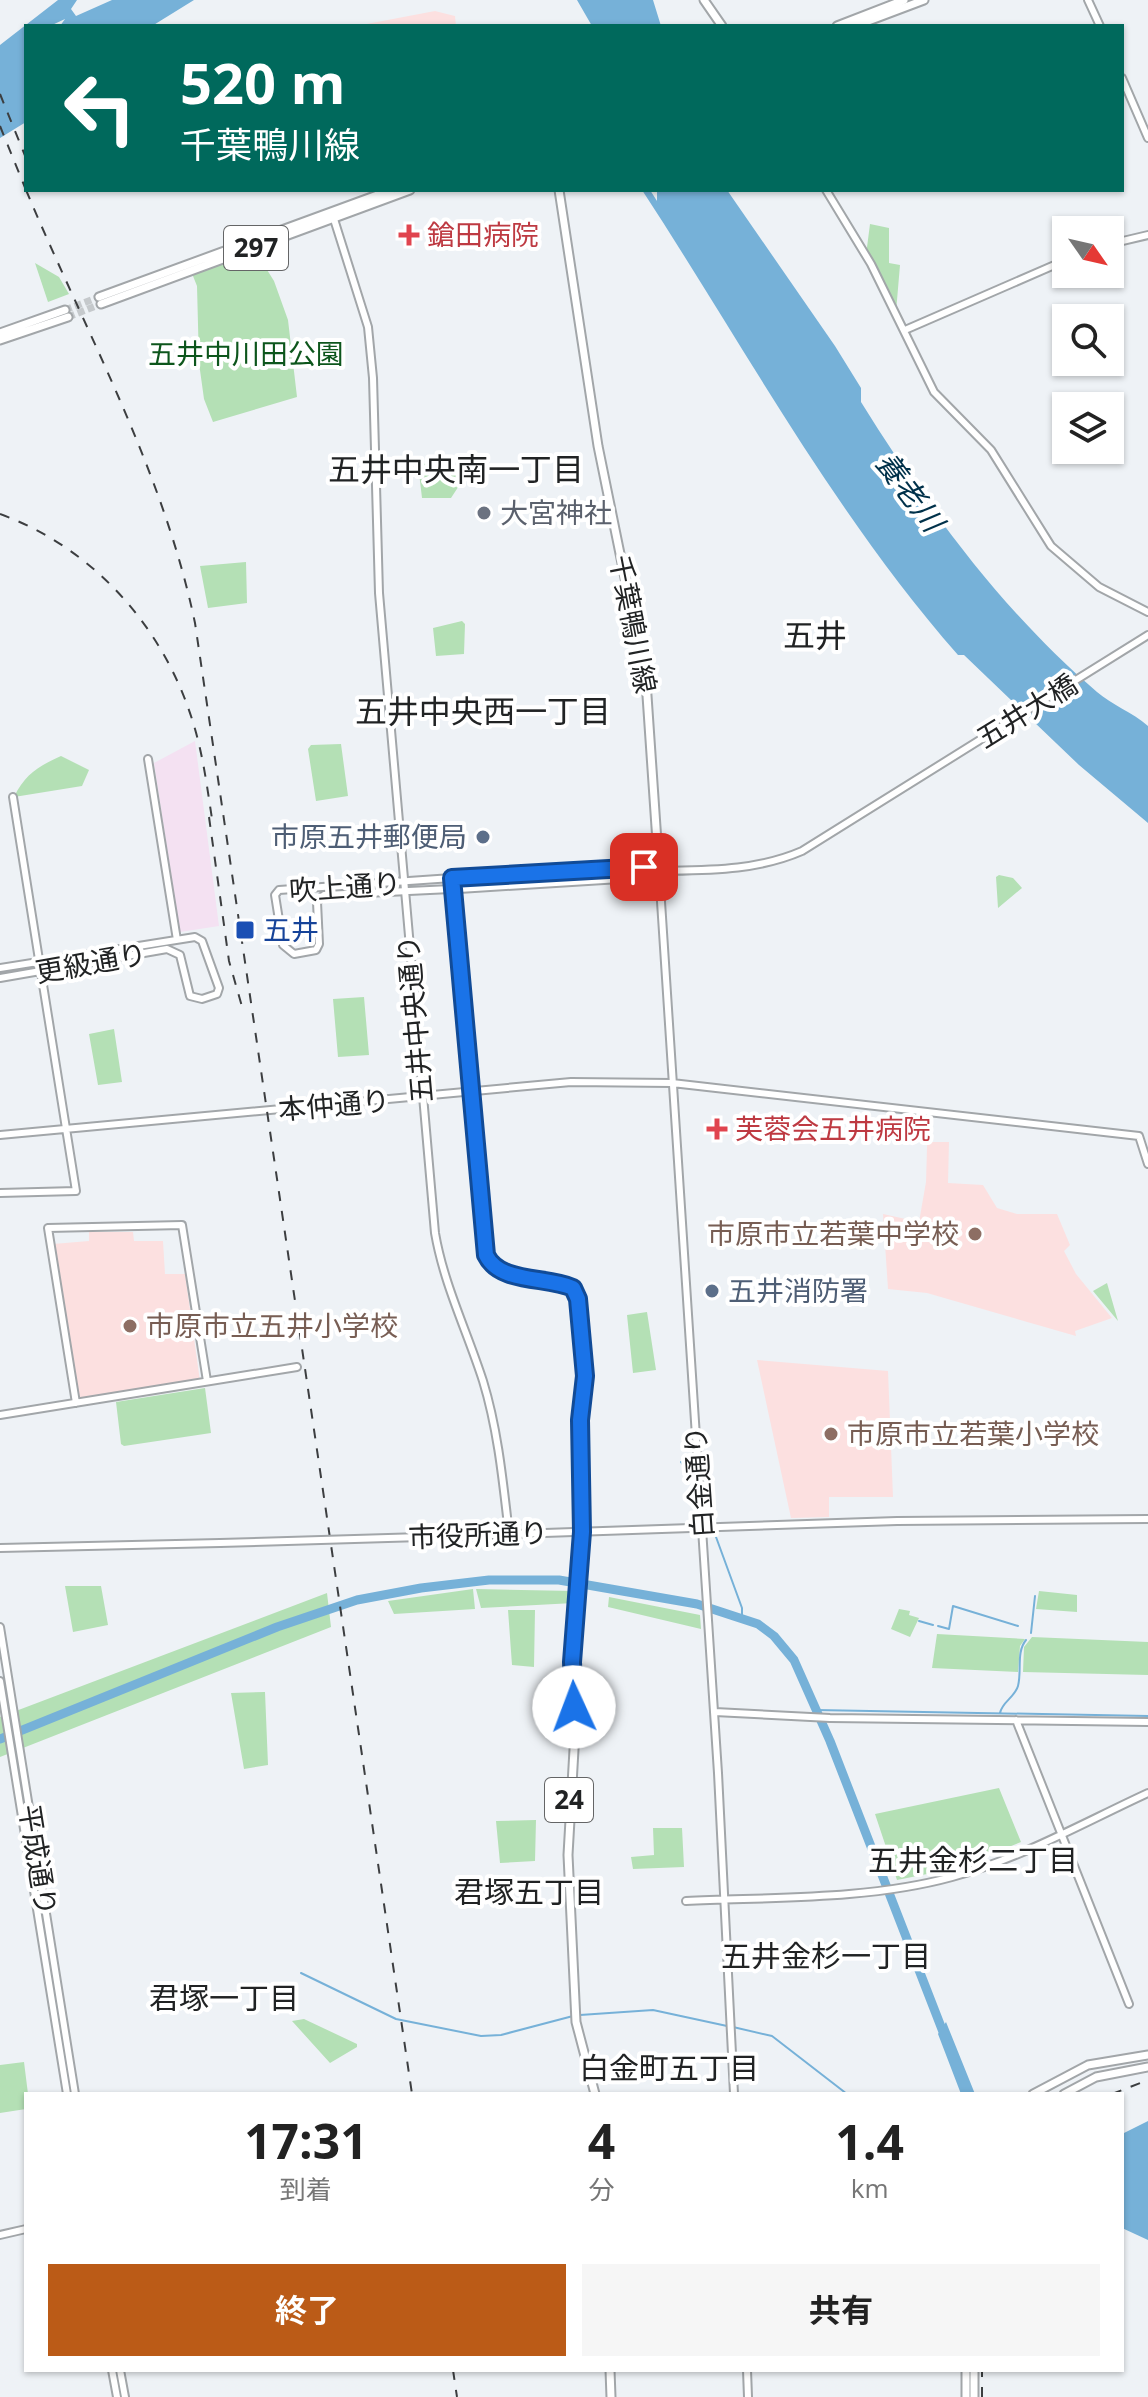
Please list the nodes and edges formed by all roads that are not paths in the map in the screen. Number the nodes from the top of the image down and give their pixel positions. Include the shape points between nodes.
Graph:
1 (704, 0) edge
2 (904, 0) edge
3 (924, 0) edge
4 (1088, 0) edge
5 (721, 24) edge
6 (842, 24) edge
7 (860, 24) edge
8 (1099, 24) edge
9 (1124, 83) edge
10 (1148, 138) edge
11 (386, 192) edge
12 (404, 192) edge
13 (559, 192) edge
14 (827, 192) edge
15 (332, 216) junction
16 (1148, 235) edge
17 (1124, 241) edge
18 (1052, 266) edge
19 (100, 300) tunnel mouth
20 (905, 330) junction
21 (0, 333) edge
22 (0, 340) edge
23 (1148, 612) edge
24 (1148, 635) edge
25 (148, 759) dead end
26 (906, 787) joint
27 (13, 797) dead end
28 (659, 871) junction
29 (452, 878) junction
30 (404, 883) junction
31 (451, 889) junction
32 (404, 892) junction
33 (177, 940) junction
34 (40, 962) junction
35 (0, 968) edge
36 (41, 971) junction
37 (0, 978) edge
38 (671, 1083) junction
39 (470, 1092) junction
40 (422, 1097) junction
41 (67, 1129) junction
42 (0, 1135) edge
43 (1148, 1164) edge
44 (0, 1193) edge
45 (297, 1367) dead end
46 (207, 1381) junction
47 (76, 1403) junction
48 (0, 1415) edge
49 (1148, 1519) edge
50 (703, 1529) junction
51 (582, 1532) junction
52 (509, 1534) junction
53 (0, 1548) edge
54 (0, 1627) edge
55 (0, 1681) edge
56 (715, 1712) junction
57 (1016, 1720) junction
58 (1148, 1722) edge
59 (1148, 1793) edge
60 (1060, 1833) junction
61 (726, 1899) junction
62 (686, 1901) dead end
63 (1129, 2004) dead end
64 (1148, 2055) edge
65 (1148, 2067) edge
66 (67, 2092) edge
67 (75, 2092) edge
68 (594, 2092) edge
69 (734, 2092) edge
70 (1037, 2092) edge
71 (1068, 2092) edge
72 (24, 2229) edge
73 (0, 2235) edge
74 (112, 2372) edge
75 (120, 2372) edge
76 (610, 2372) edge
77 (747, 2372) edge
78 (966, 2372) edge
79 (974, 2372) edge
80 (117, 2397) edge
81 (125, 2397) edge
82 (611, 2397) edge
83 (748, 2397) edge
84 (966, 2397) edge
85 (974, 2397) edge

1 - 5 main road
2 - 6 main road
3 - 7 main road
4 - 8 street
9 - 10 street
11 - 15 main road, 297
12 - 15 main road, 297
13 - 28 main road, 千葉鴨川線 via 598,446 646,681
14 - 20 street
15 - 19 main road, 297
15 - 30 street, 五井中央通り via 361,300 373,378 379,593
16 - 17 street
18 - 20 street
20 - 23 street via 934,392 991,450 1051,546 1099,587
21 - 22 main road via 66,314
24 - 26 street, 五井大橋
25 - 33 street
26 - 28 street, 吹上通り via 802,851 776,861 736,869
27 - 34 street
28 - 29 main road, 吹上通り via 644,867
28 - 31 main road, 吹上通り via 644,877
28 - 38 street, 白金通り
29 - 30 street, 吹上通り
29 - 31 main road, 24
30 - 32 street, 五井中央通り
30 - 32 street, 吹上通り via 279,890 275,895 285,949 294,954 318,947 317,902 324,895
31 - 32 street, 吹上通り
31 - 39 main road, 24
32 - 40 street, 五井中央通り
33 - 34 street, 更級通り
33 - 36 street, 更級通り via 202,941 217,994 195,999 187,994 180,955 167,949
34 - 35 street, 更級通り
34 - 36 street
36 - 37 street, 更級通り
36 - 41 street
38 - 39 street, 本仲通り via 571,1082
38 - 43 street, 本仲通り via 1139,1136
38 - 50 street, 白金通り
39 - 40 street, 本仲通り
39 - 51 main road, 24 via 483,1245 490,1263 503,1273 562,1283 573,1288 578,1299 585,1376 580,1420
40 - 41 street, 本仲通り
40 - 52 street, 五井中央通り via 442,1271 483,1381 499,1449
41 - 42 street, 本仲通り
41 - 44 street via 76,1191
45 - 46 street
46 - 47 street
46 - 47 street via 182,1225 48,1228
47 - 48 street
49 - 50 street, 市役所通り
50 - 51 street, 市役所通り
50 - 56 street, 白金通り
51 - 52 street, 市役所通り
51 - 68 main road, 24 via 572,1662 575,1745 567,1817 576,2022
52 - 53 street, 市役所通り, bridge
54 - 67 street, 平成通り
55 - 66 street, 平成通り
56 - 57 street
56 - 61 street, 白金通り
57 - 58 street
57 - 60 street
59 - 60 street
60 - 61 street via 974,1870 899,1888
60 - 63 street
61 - 62 street
61 - 69 street, 白金通り
64 - 70 main road via 1088,2065
65 - 71 main road via 1096,2077
72 - 73 street
74 - 80 street
75 - 81 street
76 - 82 main road
77 - 83 street
78 - 84 main road
79 - 85 main road

